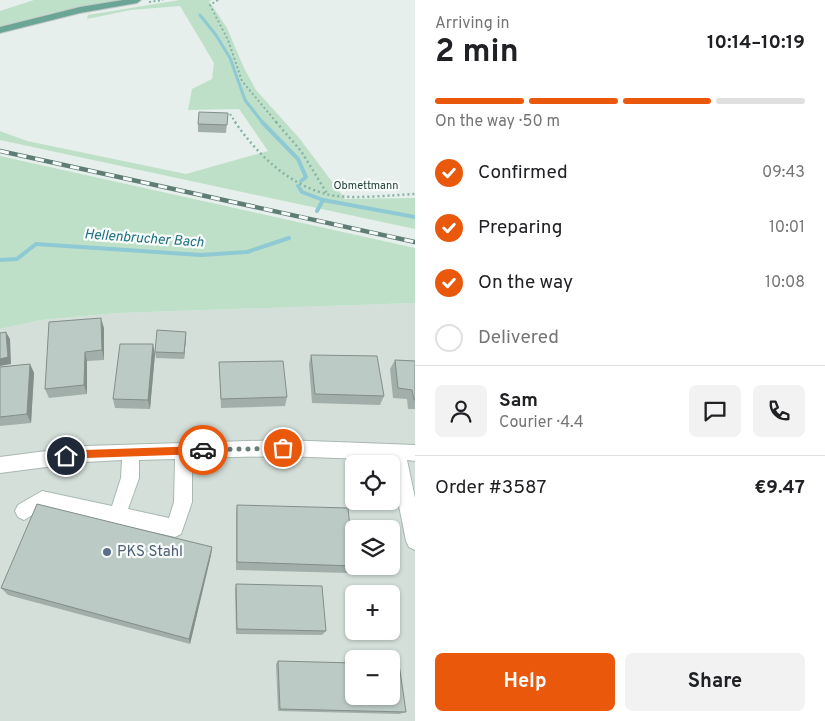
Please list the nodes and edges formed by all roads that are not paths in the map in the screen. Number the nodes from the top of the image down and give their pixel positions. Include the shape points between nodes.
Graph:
1 (137, 0) edge
2 (0, 30) edge
3 (184, 450) junction
4 (131, 452) junction
5 (406, 452) edge
6 (0, 465) edge
7 (24, 511) dead end
8 (117, 516) junction
9 (415, 541) edge

1 - 2 main road
3 - 4 street
3 - 5 street via 283,448
3 - 8 street via 183,502 175,528
4 - 6 street via 85,454
4 - 8 street via 130,478
5 - 9 street
7 - 8 street via 42,500

